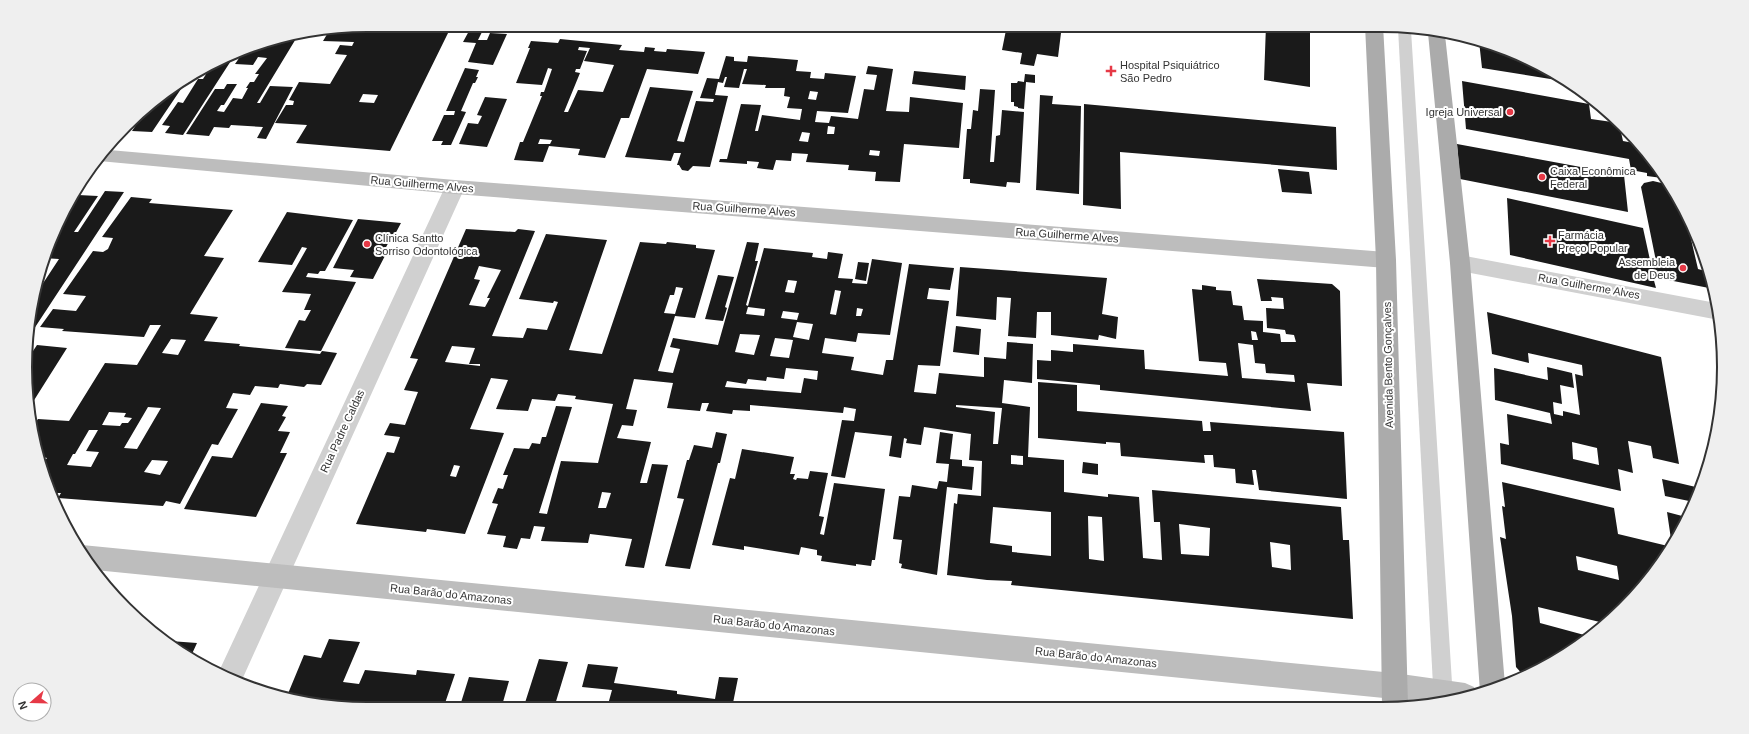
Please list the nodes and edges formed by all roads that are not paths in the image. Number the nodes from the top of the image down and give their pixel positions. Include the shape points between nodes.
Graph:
1 (1374, 32) edge
2 (1404, 33) edge
3 (1436, 36) edge
4 (107, 156) edge
5 (455, 187) junction
6 (1386, 260) junction
7 (1460, 263) junction
8 (1712, 310) edge
9 (92, 558) edge
10 (275, 576) junction
11 (232, 673) edge
12 (1492, 683) edge
13 (1450, 695) edge
14 (1437, 697) edge
15 (1395, 699) edge

1 - 6 main road, Avenida Bento Gonçalves
2 - 13 lane
3 - 7 main road
4 - 5 main road, Rua Guilherme Alves
5 - 6 main road, Rua Guilherme Alves
5 - 10 street, Rua Padre Caldas
6 - 15 main road, Avenida Bento Gonçalves
7 - 8 street, Rua Guilherme Alves
7 - 12 main road
9 - 10 main road, Rua Barão do Amazonas
10 - 11 street, Rua Padre Caldas
10 - 15 main road, Rua Barão do Amazonas
14 - 15 main road, Rua Barão do Amazonas

